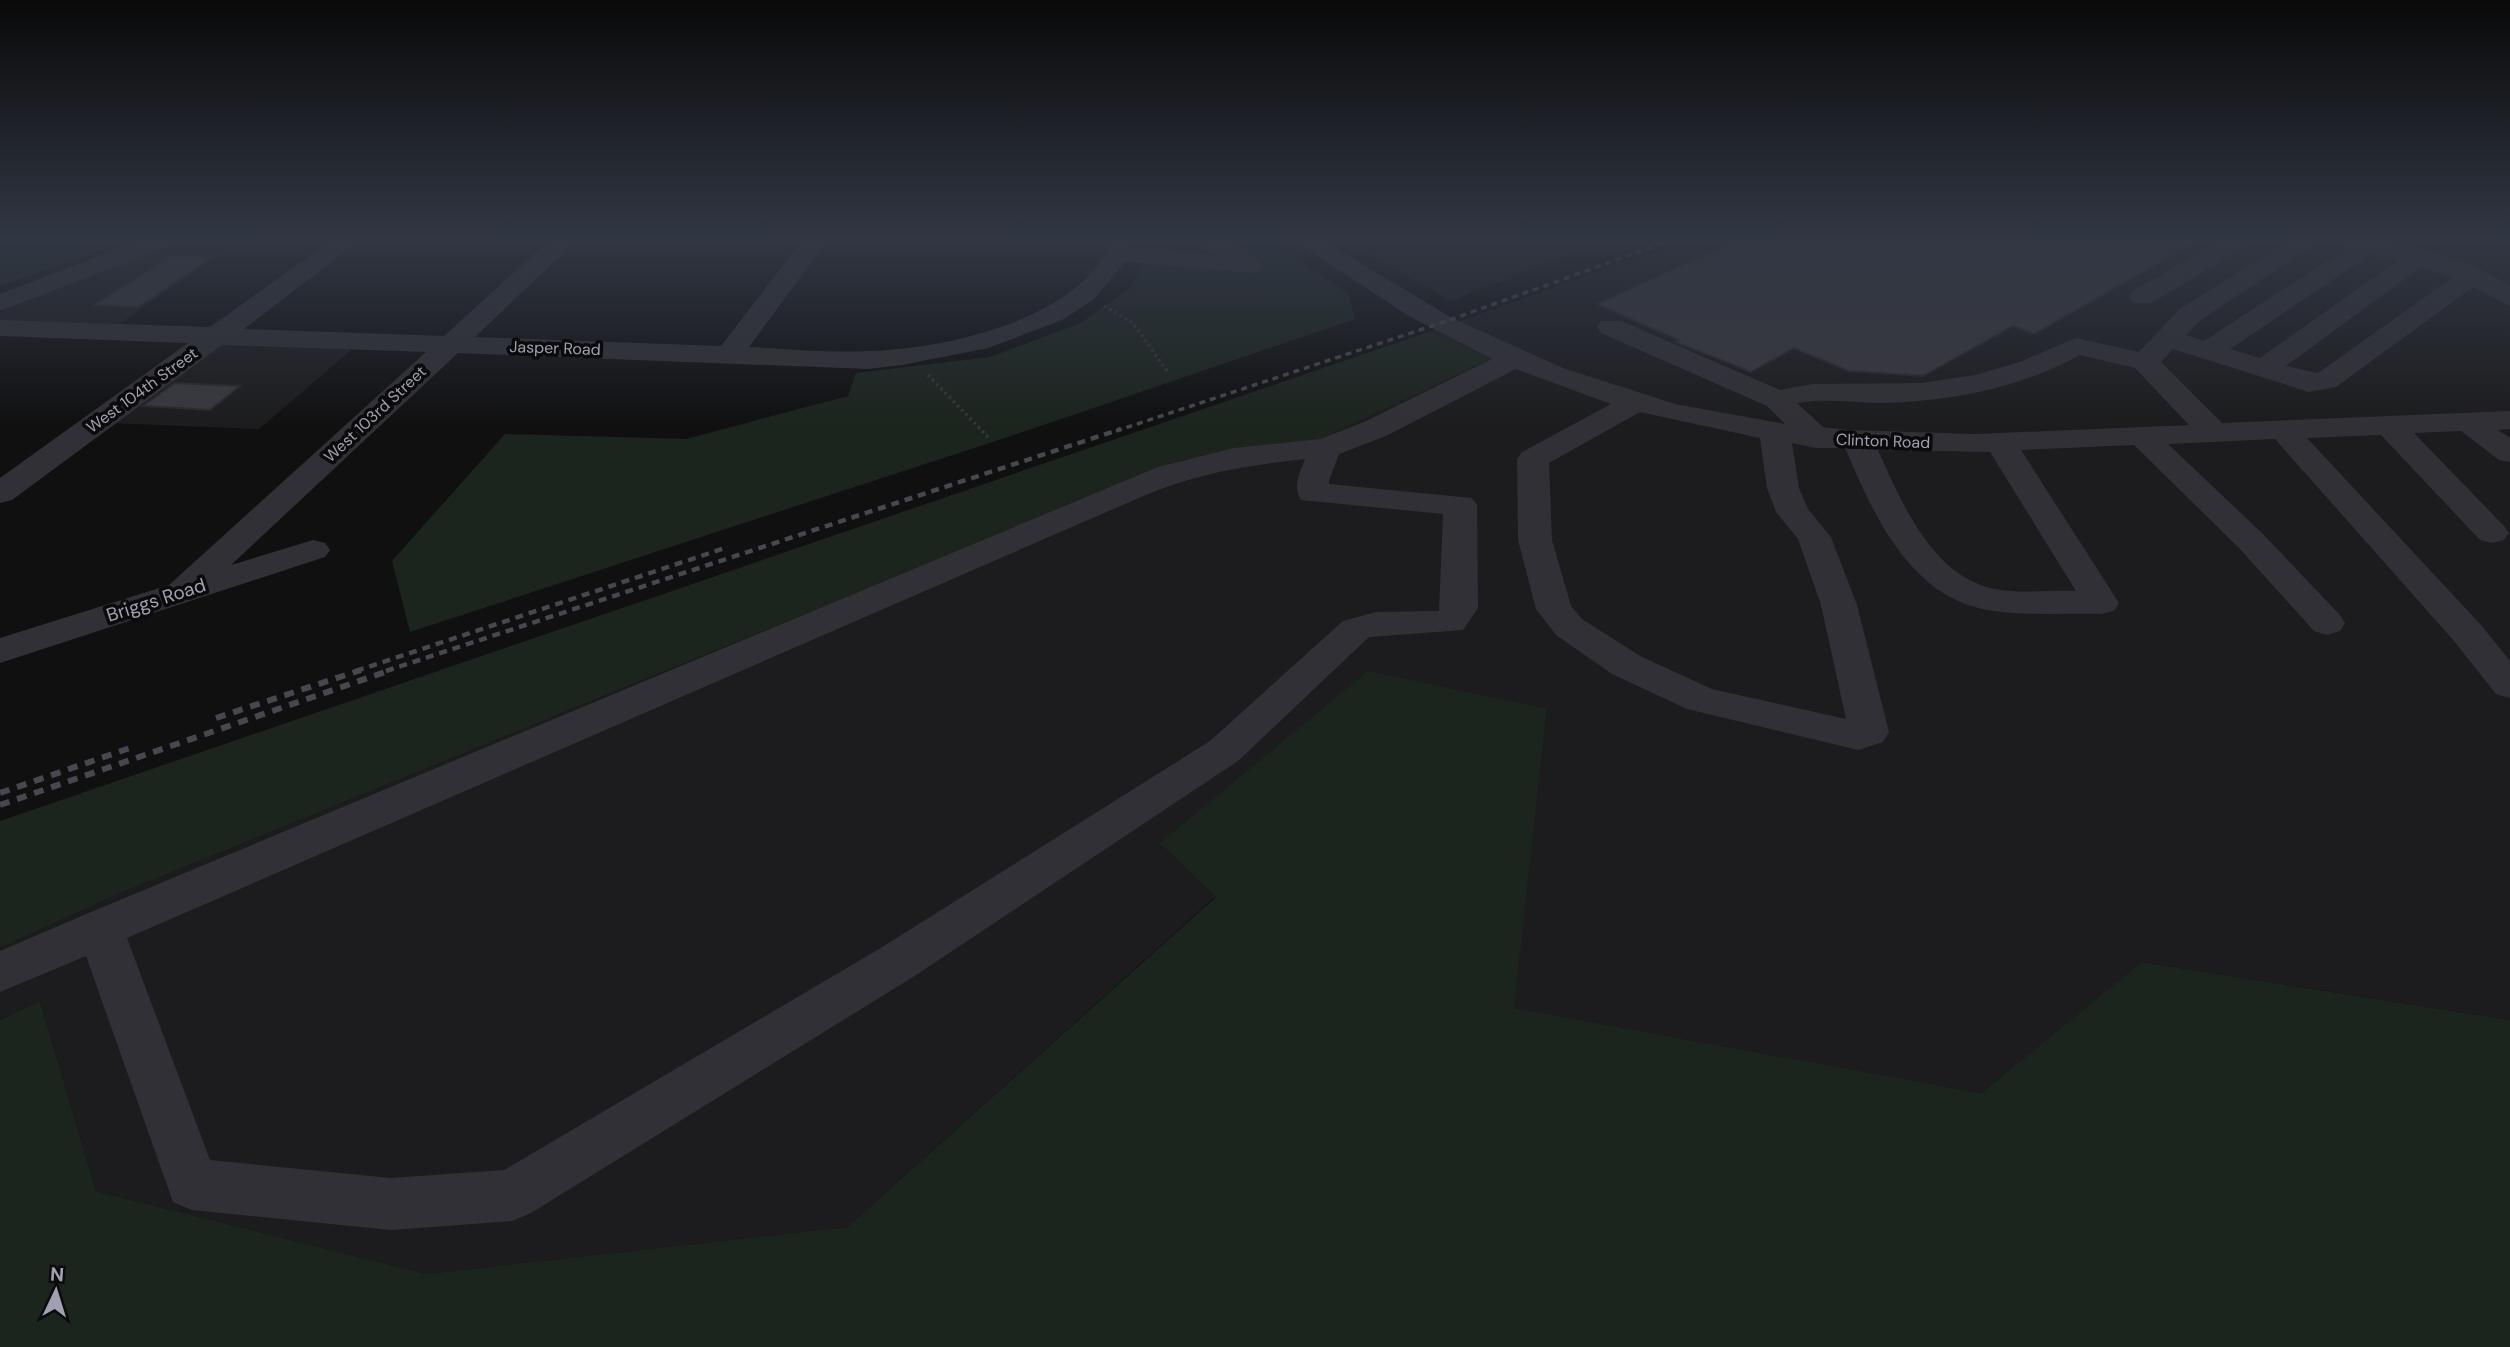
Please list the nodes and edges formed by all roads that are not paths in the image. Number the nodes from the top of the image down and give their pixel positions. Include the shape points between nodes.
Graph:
1 (68, 300) edge
2 (265, 300) edge
3 (500, 300) edge
4 (771, 300) edge
5 (1086, 300) edge
6 (1406, 300) edge
7 (2150, 300) edge
8 (2213, 300) edge
9 (2285, 300) edge
10 (2359, 300) edge
11 (2437, 300) edge
12 (2191, 314) junction
13 (1611, 327) dead end
14 (10, 328) edge
15 (218, 334) junction
16 (2168, 338) junction
17 (451, 345) junction
18 (2209, 350) junction
19 (730, 354) junction
20 (1516, 358) junction
21 (2145, 362) junction
22 (2265, 368) junction
23 (1634, 402) junction
24 (1778, 417) junction
25 (2510, 420) edge
26 (2468, 422) junction
27 (2389, 425) junction
28 (2283, 430) junction
29 (2214, 433) junction
30 (2142, 436) junction
31 (1858, 441) junction
32 (2000, 442) junction
33 (1325, 448) junction
34 (2510, 453) edge
35 (0, 494) edge
36 (2492, 533) dead end
37 (313, 550) dead end
38 (183, 590) junction
39 (2327, 623) dead end
40 (0, 651) edge
41 (2510, 685) edge
42 (100, 928) junction
43 (0, 972) edge

1 - 14 street
2 - 15 street, West 104th Street
3 - 17 street, West 103rd Street
4 - 19 street
5 - 19 street, Jasper Road via 936,354 868,360
6 - 20 street, Clinton Road
7 - 12 street
8 - 12 street
9 - 18 street
10 - 22 street
11 - 22 street via 2326,380 2309,383
12 - 16 street
13 - 24 street
14 - 15 street, Jasper Road
15 - 17 street, Jasper Road
15 - 35 street, West 104th Street
16 - 18 street
16 - 21 street
17 - 19 street, Jasper Road
17 - 38 street, West 103rd Street
18 - 22 street
20 - 23 street, Clinton Road
20 - 33 street via 1374,429
21 - 24 street via 2076,346 2028,371 1998,379 1922,391 1801,394
21 - 29 street
23 - 24 street, Clinton Road via 1716,424
23 - 24 street via 1533,459 1535,540 1554,609 1569,627 1626,665 1701,700 1858,736 1868,732 1839,605 1814,537 1793,512 1783,488
24 - 31 street, Clinton Road via 1816,439
25 - 26 street, Clinton Road
26 - 27 street, Clinton Road
26 - 34 street
27 - 28 street, Clinton Road
27 - 36 street
28 - 29 street, Clinton Road
28 - 41 street
29 - 30 street, Clinton Road
30 - 32 street, Clinton Road
30 - 39 street via 2251,541
31 - 32 street, Clinton Road
31 - 32 street via 1897,520 1934,572 1976,597 2101,603
33 - 42 street via 1234,457 1139,486
33 - 42 street via 1312,481 1314,493 1460,505 1460,608 1450,622 1376,624 1356,629 1224,751 896,963 512,1195 391,1204 192,1184
37 - 38 street, Briggs Road
38 - 40 street, Briggs Road
42 - 43 street

